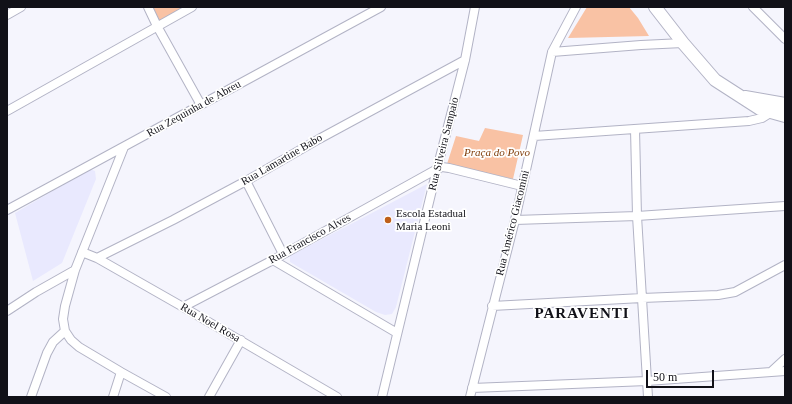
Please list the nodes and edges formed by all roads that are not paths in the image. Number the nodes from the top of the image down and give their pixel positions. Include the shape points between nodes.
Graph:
1 (12, 7) edge
2 (21, 7) edge
3 (148, 7) edge
4 (381, 7) edge
5 (475, 7) edge
6 (576, 7) edge
7 (655, 7) edge
8 (753, 7) edge
9 (188, 8) edge
10 (7, 15) edge
11 (157, 26) junction
12 (785, 28) edge
13 (774, 29) junction
14 (785, 39) edge
15 (683, 43) junction
16 (552, 52) junction
17 (465, 60) junction
18 (740, 96) junction
19 (785, 104) edge
20 (201, 105) junction
21 (7, 111) edge
22 (770, 113) junction
23 (785, 116) edge
24 (635, 129) junction
25 (534, 136) junction
26 (124, 147) junction
27 (437, 169) junction
28 (246, 181) junction
29 (522, 186) junction
30 (785, 206) edge
31 (7, 210) edge
32 (637, 216) junction
33 (515, 220) junction
34 (82, 252) junction
35 (283, 254) junction
36 (97, 258) junction
37 (273, 260) junction
38 (785, 265) edge
39 (75, 270) junction
40 (642, 298) junction
41 (492, 306) junction
42 (183, 307) junction
43 (7, 311) edge
44 (65, 331) junction
45 (397, 333) junction
46 (241, 340) junction
47 (785, 359) edge
48 (772, 371) junction
49 (785, 371) edge
50 (121, 372) junction
51 (647, 381) junction
52 (472, 388) junction
53 (31, 397) edge
54 (113, 397) edge
55 (166, 397) edge
56 (209, 397) edge
57 (337, 397) edge
58 (382, 397) edge
59 (470, 397) edge
60 (648, 397) edge

1 - 10 street
2 - 10 street
3 - 11 street
4 - 20 street, Rua Zequinha de Abreu
5 - 17 street, Rua Silveira Sampaio
6 - 16 street, Rua Américo Giacomini
7 - 15 street
8 - 13 street
9 - 11 street
11 - 20 street
11 - 21 street
12 - 13 street
13 - 14 street
15 - 16 street
15 - 18 street via 715,80
16 - 25 street, Rua Américo Giacomini
17 - 27 street, Rua Silveira Sampaio
17 - 28 street, Rua Lamartine Babo
18 - 19 street
18 - 22 street
20 - 26 street, Rua Zequinha de Abreu
22 - 23 street
22 - 24 street via 749,121
24 - 25 street
24 - 32 street
25 - 29 street, Rua Américo Giacomini
26 - 31 street, Rua Zequinha de Abreu
26 - 34 street
27 - 29 street via 449,168
27 - 35 street, Rua Francisco Alves
27 - 45 street, Rua Silveira Sampaio
28 - 35 street
28 - 36 street, Rua Lamartine Babo
29 - 33 street, Rua Américo Giacomini
30 - 32 street
32 - 33 street
32 - 40 street
33 - 41 street, Rua Américo Giacomini
34 - 36 street, Rua Noel Rosa
34 - 39 street
35 - 37 street, Rua Francisco Alves
36 - 42 street, Rua Noel Rosa
37 - 42 street, Rua Francisco Alves
37 - 45 street
38 - 40 street via 735,292
39 - 43 street
39 - 44 street via 64,306
40 - 41 street
40 - 51 street
41 - 52 street, Rua Américo Giacomini
42 - 46 street, Rua Noel Rosa
44 - 50 street via 79,347
44 - 53 street via 53,342 47,353
45 - 58 street, Rua Silveira Sampaio
46 - 56 street
46 - 57 street, Rua Noel Rosa
47 - 48 street
48 - 49 street
48 - 51 street
50 - 54 street
50 - 55 street
51 - 52 street
51 - 60 street
52 - 59 street, Rua Américo Giacomini

